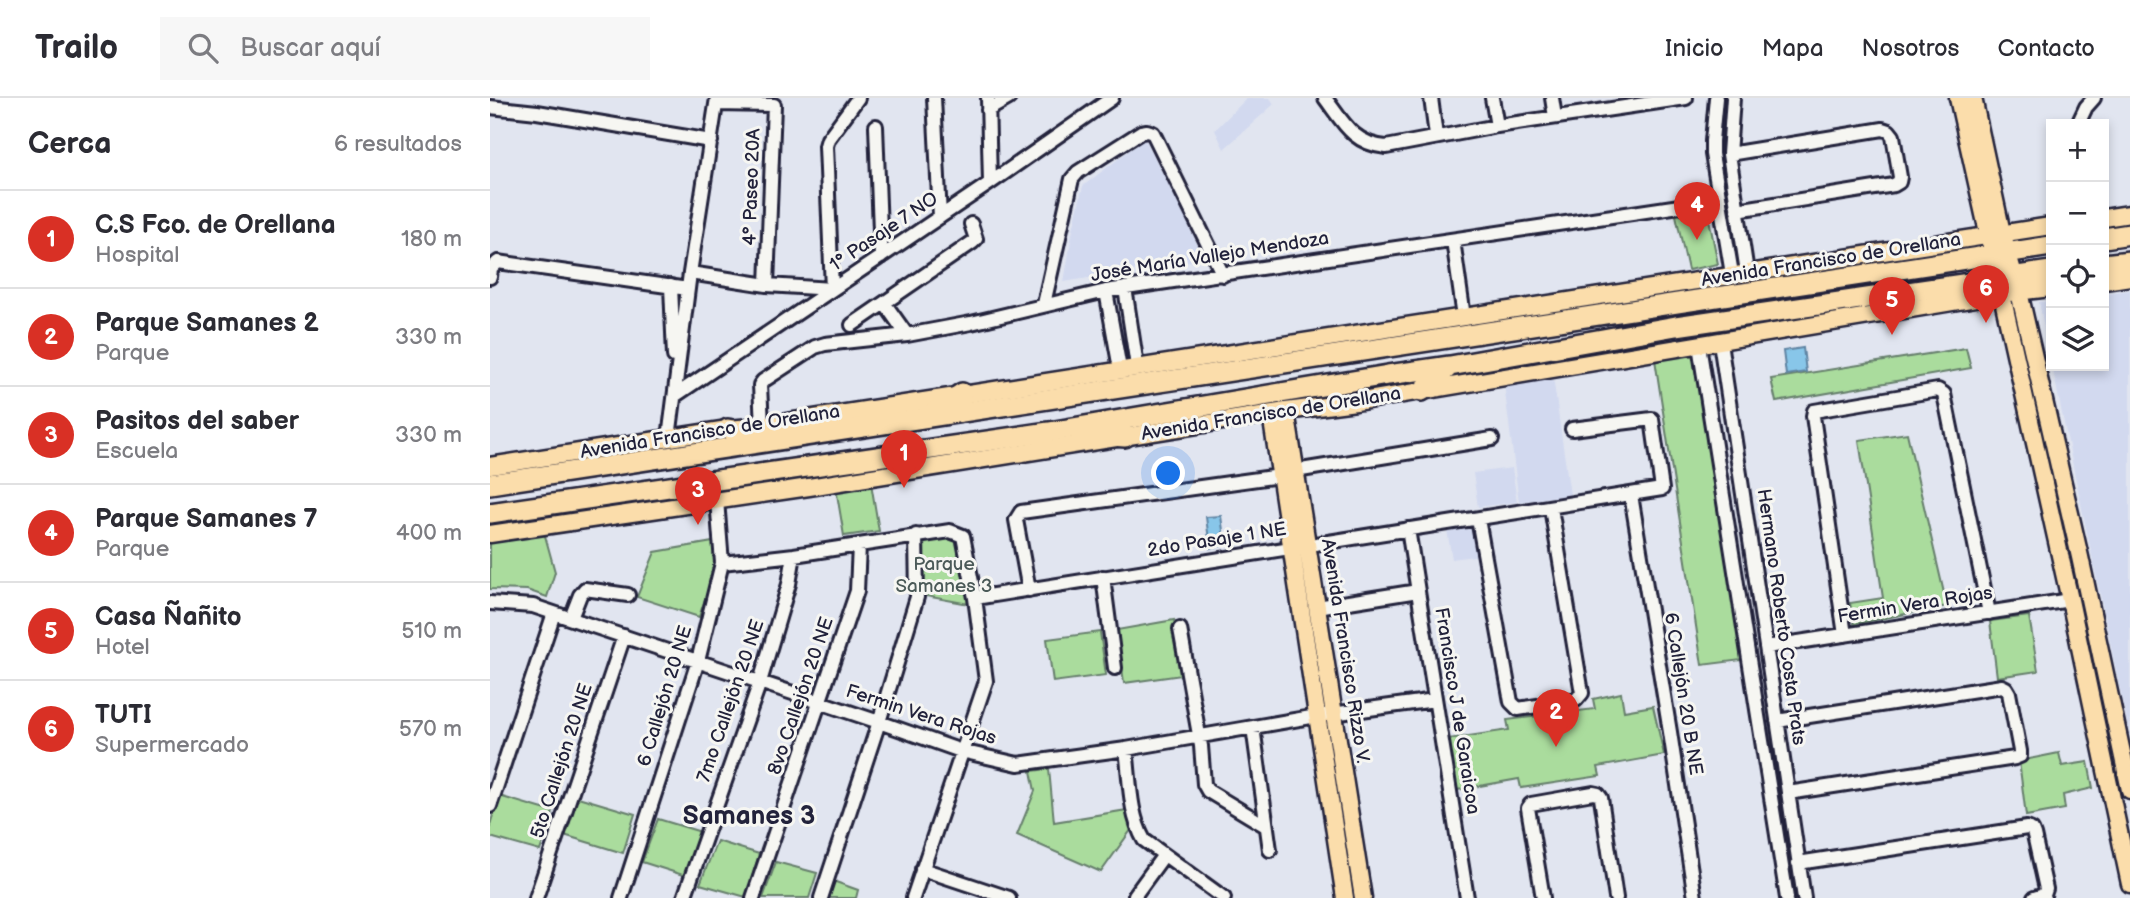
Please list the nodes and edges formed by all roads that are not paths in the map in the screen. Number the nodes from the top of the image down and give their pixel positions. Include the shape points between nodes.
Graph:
1 (859, 98) edge
2 (934, 98) edge
3 (1009, 98) edge
4 (1112, 98) edge
5 (1325, 98) edge
6 (1431, 98) edge
7 (1492, 98) edge
8 (1552, 98) edge
9 (1686, 98) edge
10 (1716, 98) edge
11 (1733, 98) edge
12 (1958, 98) edge
13 (1973, 98) edge
14 (2094, 98) edge
15 (1672, 99) edge
16 (717, 101) edge
17 (775, 102) edge
18 (1612, 103) edge
19 (988, 104) edge
20 (490, 107) edge
21 (1555, 117) junction
22 (2080, 119) edge
23 (876, 126) dead end
24 (1497, 126) junction
25 (1436, 136) junction
26 (710, 141) junction
27 (1729, 154) junction
28 (990, 183) junction
29 (1720, 200) junction
30 (1737, 210) junction
31 (2130, 214) edge
32 (940, 217) junction
33 (2109, 217) edge
34 (971, 224) dead end
35 (2046, 228) edge
36 (2130, 234) edge
37 (2109, 237) edge
38 (1453, 240) junction
39 (1998, 244) junction
40 (2046, 246) edge
41 (881, 257) junction
42 (2130, 261) edge
43 (2109, 263) edge
44 (690, 273) junction
45 (1740, 273) junction
46 (2046, 273) edge
47 (1223, 275) junction
48 (490, 277) edge
49 (2130, 277) edge
50 (2109, 280) edge
51 (767, 285) junction
52 (2008, 285) junction
53 (671, 286) junction
54 (1125, 288) junction
55 (2046, 288) edge
56 (688, 289) junction
57 (832, 289) junction
58 (1106, 291) junction
59 (885, 304) junction
60 (1044, 304) junction
61 (1464, 317) junction
62 (852, 326) dead end
63 (907, 335) junction
64 (1720, 342) junction
65 (1699, 345) junction
66 (1137, 366) junction
67 (1450, 366) junction
68 (1120, 369) junction
69 (1422, 391) junction
70 (962, 393) junction
71 (676, 395) junction
72 (1278, 412) junction
73 (925, 417) junction
74 (729, 429) joint
75 (1572, 429) dead end
76 (1049, 432) junction
77 (765, 434) junction
78 (1125, 437) junction
79 (669, 438) junction
80 (1492, 439) dead end
81 (490, 466) edge
82 (1287, 473) junction
83 (490, 484) edge
84 (1631, 495) junction
85 (717, 500) junction
86 (1551, 508) junction
87 (490, 513) edge
88 (1478, 519) junction
89 (1408, 529) junction
90 (490, 534) edge
91 (915, 535) junction
92 (1750, 538) junction
93 (1731, 541) junction
94 (859, 545) junction
95 (1299, 546) junction
96 (794, 555) junction
97 (722, 563) junction
98 (1103, 578) junction
99 (1029, 590) junction
100 (1418, 591) junction
101 (628, 595) dead end
102 (975, 598) junction
103 (2070, 600) junction
104 (490, 603) edge
105 (1317, 607) junction
106 (554, 613) junction
107 (1989, 613) junction
108 (571, 618) junction
109 (1180, 629) dead end
110 (1845, 635) junction
111 (624, 636) junction
112 (1766, 647) junction
113 (698, 661) junction
114 (1115, 668) dead end
115 (760, 682) junction
116 (1435, 700) junction
117 (819, 701) junction
118 (1326, 715) junction
119 (1777, 721) junction
120 (879, 722) junction
121 (1253, 727) junction
122 (1199, 737) junction
123 (1126, 749) junction
124 (961, 751) junction
125 (2130, 789) edge
126 (1788, 793) junction
127 (490, 806) edge
128 (1266, 826) junction
129 (1793, 826) junction
130 (1776, 828) junction
131 (1270, 850) dead end
132 (1164, 855) junction
133 (1798, 863) junction
134 (922, 869) junction
135 (2130, 884) edge
136 (1135, 895) dead end
137 (536, 898) edge
138 (621, 898) edge
139 (684, 898) edge
140 (753, 898) edge
141 (821, 898) edge
142 (913, 898) edge
143 (1009, 898) edge
144 (1224, 898) edge
145 (1345, 898) edge
146 (1363, 898) edge
147 (1467, 898) edge
148 (1543, 898) edge
149 (1616, 898) edge
150 (1695, 898) edge
151 (1787, 898) edge
152 (1804, 898) edge
153 (2034, 898) edge

1 - 57 street via 826,146
2 - 32 street
3 - 19 street
4 - 28 street, 1° Pasaje 7 NO
5 - 25 street via 1349,130 1374,146
6 - 25 street
7 - 24 street
8 - 21 street
9 - 15 street
10 - 29 street via 1712,141
11 - 27 street
12 - 39 main road
13 - 39 main road
14 - 22 street
15 - 18 street
16 - 17 street, 4° Paseo 20A
16 - 26 street
17 - 51 street, 4° Paseo 20A
18 - 21 street
19 - 28 street
20 - 26 street
21 - 24 street
23 - 41 street
24 - 25 street
26 - 44 street
27 - 30 street
27 - 30 street via 1884,129 1893,136 1900,177 1894,185
28 - 32 street, 1° Pasaje 7 NO
29 - 38 street, José María Vallejo Mendoza
29 - 45 street
30 - 45 street
31 - 33 main road
32 - 41 street, 1° Pasaje 7 NO
34 - 59 street via 976,235 973,242
35 - 39 main road, Avenida Francisco de Orellana
36 - 37 highway
38 - 47 street, José María Vallejo Mendoza
38 - 61 street
39 - 40 highway, Avenida Francisco de Orellana
39 - 45 main road, Avenida Francisco de Orellana
39 - 52 main road
39 - 73 highway, Avenida Francisco de Orellana
41 - 57 street, 1° Pasaje 7 NO
42 - 43 highway
44 - 51 street
44 - 56 street
45 - 61 main road, Avenida Francisco de Orellana
46 - 52 highway, Avenida Francisco de Orellana
47 - 54 street, José María Vallejo Mendoza
47 - 60 street via 1153,133 1147,131 1072,179
48 - 53 street via 498,262
49 - 50 main road
51 - 57 street
52 - 55 main road, Avenida Francisco de Orellana
52 - 64 main road, Avenida Francisco de Orellana
52 - 67 highway, Avenida Francisco de Orellana via 1676,326
52 - 103 main road
52 - 125 main road via 2080,557
53 - 56 street
53 - 71 street
54 - 58 street, José María Vallejo Mendoza
54 - 66 street
56 - 71 street
57 - 71 street, 1° Pasaje 7 NO
58 - 60 street, José María Vallejo Mendoza
58 - 68 street
59 - 62 street
59 - 63 street
60 - 63 street, José María Vallejo Mendoza
61 - 66 main road, Avenida Francisco de Orellana
63 - 77 street, José María Vallejo Mendoza via 815,347 763,381
64 - 65 main road, Avenida Francisco de Orellana
64 - 92 street, Hermano Roberto Costa Prats
65 - 69 main road, Avenida Francisco de Orellana
65 - 93 street, Hermano Roberto Costa Prats
66 - 68 main road, Avenida Francisco de Orellana
67 - 69 highway
67 - 76 highway, Avenida Francisco de Orellana
68 - 70 main road, Avenida Francisco de Orellana
69 - 72 main road, Avenida Francisco de Orellana
70 - 73 highway
70 - 77 main road, Avenida Francisco de Orellana
71 - 79 street
72 - 78 main road, Avenida Francisco de Orellana
72 - 82 main road, Avenida Francisco Rizzo V.
73 - 77 highway, Avenida Francisco de Orellana
74 - 77 highway
74 - 79 main road, Avenida Francisco de Orellana
75 - 84 street, 2do Pasaje 1 NE via 1652,419 1662,489
76 - 78 highway
76 - 87 highway, Avenida Francisco de Orellana
77 - 83 highway, Avenida Francisco de Orellana
78 - 85 main road, Avenida Francisco de Orellana
79 - 81 main road, Avenida Francisco de Orellana
80 - 82 street
82 - 95 main road, Avenida Francisco Rizzo V.
82 - 99 street via 1021,512 1016,520
84 - 86 street, 2do Pasaje 1 NE
84 - 150 street, 6 Callejón 20 B NE
85 - 90 main road, Avenida Francisco de Orellana
85 - 97 street, 6 Callejón 20 NE
86 - 88 street, 2do Pasaje 1 NE
86 - 88 street via 1582,693 1576,700 1518,709 1511,702
88 - 89 street, 2do Pasaje 1 NE
89 - 95 street, 2do Pasaje 1 NE
89 - 100 street, Francisco J de Garaicoa
91 - 94 street
91 - 102 street via 950,531 962,536
91 - 120 street via 917,597
92 - 93 street
92 - 112 street, Hermano Roberto Costa Prats
93 - 130 street, Hermano Roberto Costa Prats
94 - 96 street
94 - 117 street, 8vo Callejón 20 NE via 857,591
95 - 98 street, 2do Pasaje 1 NE
95 - 105 main road, Avenida Francisco Rizzo V.
95 - 118 main road, Avenida Francisco Rizzo V.
96 - 97 street
96 - 115 street, 7mo Callejón 20 NE
97 - 113 street, 6 Callejón 20 NE
98 - 99 street, 2do Pasaje 1 NE
98 - 114 street
99 - 102 street, 2do Pasaje 1 NE
100 - 105 street
100 - 116 street, Francisco J de Garaicoa
101 - 108 street via 585,589
102 - 124 street via 986,681
103 - 107 street, Fermin Vera Rojas
103 - 135 main road
104 - 106 street, Fermin Vera Rojas via 533,606
105 - 118 main road, Avenida Francisco Rizzo V.
106 - 108 street, Fermin Vera Rojas
106 - 127 street
107 - 110 street, Fermin Vera Rojas
107 - 110 street via 1944,394 1938,390 1814,411
108 - 111 street, Fermin Vera Rojas
109 - 122 street
110 - 112 street, Fermin Vera Rojas
111 - 113 street, Fermin Vera Rojas
111 - 137 street, 5to Callejón 20 NE
112 - 119 street, Hermano Roberto Costa Prats
113 - 115 street, Fermin Vera Rojas
113 - 138 street, 6 Callejón 20 NE
115 - 117 street, Fermin Vera Rojas
115 - 139 street, 7mo Callejón 20 NE
116 - 118 street, Fermin Vera Rojas
116 - 147 street, Francisco J de Garaicoa
117 - 120 street, Fermin Vera Rojas
117 - 140 street, 8vo Callejón 20 NE
118 - 121 street, Fermin Vera Rojas
118 - 145 main road, Avenida Francisco Rizzo V.
118 - 146 main road, Avenida Francisco Rizzo V.
119 - 126 street, Hermano Roberto Costa Prats
119 - 126 street via 2002,686 2009,693 2020,751 2015,758
120 - 124 street, Fermin Vera Rojas
120 - 141 street
121 - 122 street, Fermin Vera Rojas
121 - 128 street
122 - 123 street, Fermin Vera Rojas
122 - 128 street via 1208,791
123 - 124 street, Fermin Vera Rojas via 1018,764
123 - 132 street via 1139,831
124 - 134 street
126 - 129 street, Hermano Roberto Costa Prats
128 - 131 street
129 - 130 street
129 - 133 street, Hermano Roberto Costa Prats
130 - 151 street, Hermano Roberto Costa Prats
132 - 136 street
132 - 144 street
133 - 152 street, Hermano Roberto Costa Prats
133 - 153 street via 2027,828 2034,835 2046,889 2044,895
134 - 142 street
134 - 143 street
148 - 149 street via 1528,808 1598,794

